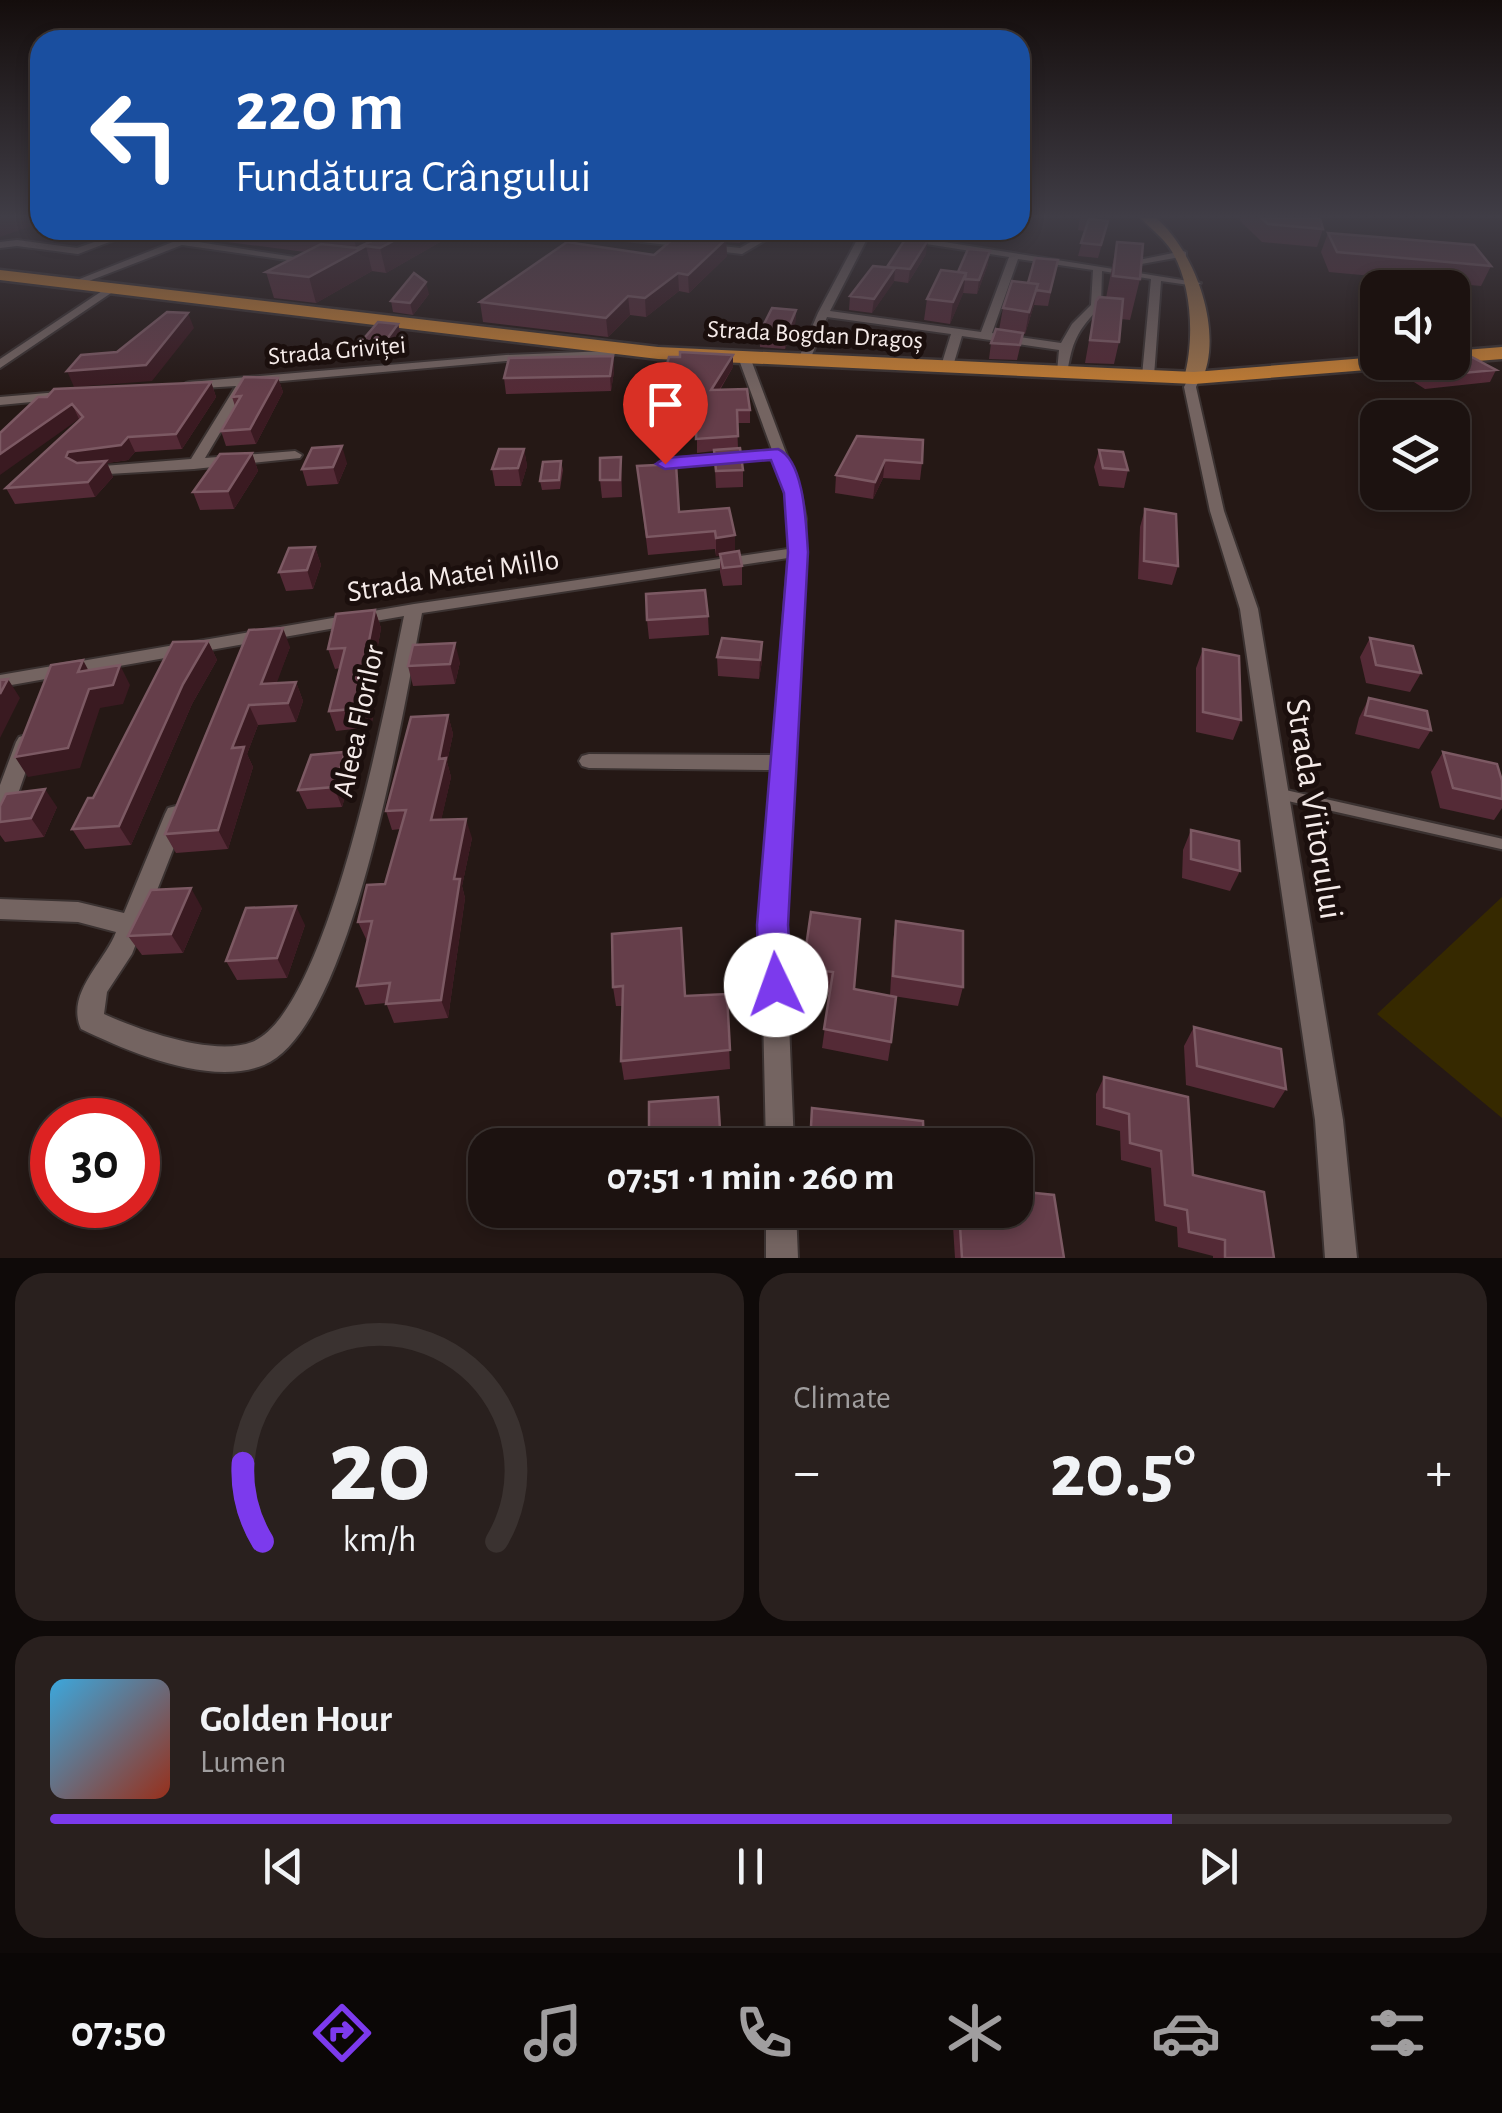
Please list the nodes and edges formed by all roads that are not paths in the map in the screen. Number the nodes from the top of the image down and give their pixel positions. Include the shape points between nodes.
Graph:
1 (14, 277) edge
2 (91, 277) edge
3 (842, 277) edge
4 (1007, 277) edge
5 (1097, 277) edge
6 (1137, 277) edge
7 (1193, 277) edge
8 (1156, 280) junction
9 (1196, 283) junction
10 (72, 284) junction
11 (112, 289) junction
12 (823, 313) junction
13 (958, 330) junction
14 (985, 336) junction
15 (1065, 347) junction
16 (616, 349) junction
17 (1502, 352) edge
18 (1470, 355) edge
19 (744, 357) junction
20 (804, 360) junction
21 (0, 364) edge
22 (1360, 365) edge
23 (947, 366) junction
24 (1063, 372) junction
25 (1148, 376) junction
26 (1194, 378) junction
27 (244, 382) junction
28 (169, 388) edge
29 (75, 395) edge
30 (0, 400) edge
31 (778, 454) junction
32 (294, 455) dead end
33 (665, 464) edge
34 (194, 465) junction
35 (84, 471) edge
36 (798, 552) junction
37 (414, 610) junction
38 (0, 681) edge
39 (32, 725) edge
40 (589, 761) dead end
41 (784, 763) junction
42 (1280, 794) junction
43 (182, 799) edge
44 (0, 814) edge
45 (1502, 844) edge
46 (0, 909) edge
47 (131, 925) junction
48 (779, 1128) edge
49 (781, 1228) edge
50 (782, 1258) edge
51 (1341, 1258) edge

1 - 10 main road, Strada Bogdan Dragoș
2 - 10 street
3 - 12 street
4 - 14 street
5 - 15 street via 1096,306 1081,316
6 - 8 street
7 - 9 main road
8 - 9 street
8 - 25 street
9 - 26 main road
10 - 11 main road, Strada Bogdan Dragoș
11 - 16 main road, Strada Bogdan Dragoș
11 - 21 street
12 - 13 street
12 - 20 street
13 - 14 street
13 - 23 street
14 - 15 street
15 - 24 street
16 - 19 main road, Strada Bogdan Dragoș
16 - 27 street, Strada Griviței
17 - 18 main road
19 - 20 main road, Strada Bogdan Dragoș
19 - 31 street
20 - 23 main road, Strada Bogdan Dragoș
22 - 26 main road, Strada Bogdan Dragoș
23 - 24 main road, Strada Bogdan Dragoș
24 - 25 main road, Strada Bogdan Dragoș
25 - 26 main road, Strada Bogdan Dragoș
26 - 42 street, Strada Viitorului via 1190,387 1217,511 1249,609
27 - 28 street, Strada Griviței
27 - 34 street
29 - 30 street
31 - 33 street
31 - 36 street via 794,493
32 - 34 street
34 - 35 street
36 - 37 street, Strada Matei Millo
36 - 41 street
37 - 38 street, Strada Matei Millo via 49,680
37 - 47 street, Aleea Florilor via 362,846 333,939 286,1037 260,1054 206,1058 122,1036 90,1020 95,988
39 - 44 street
40 - 41 street
41 - 48 street via 773,925
42 - 45 lane
42 - 51 street, Strada Viitorului via 1329,1120
43 - 47 street
46 - 47 street via 78,912
49 - 50 street

